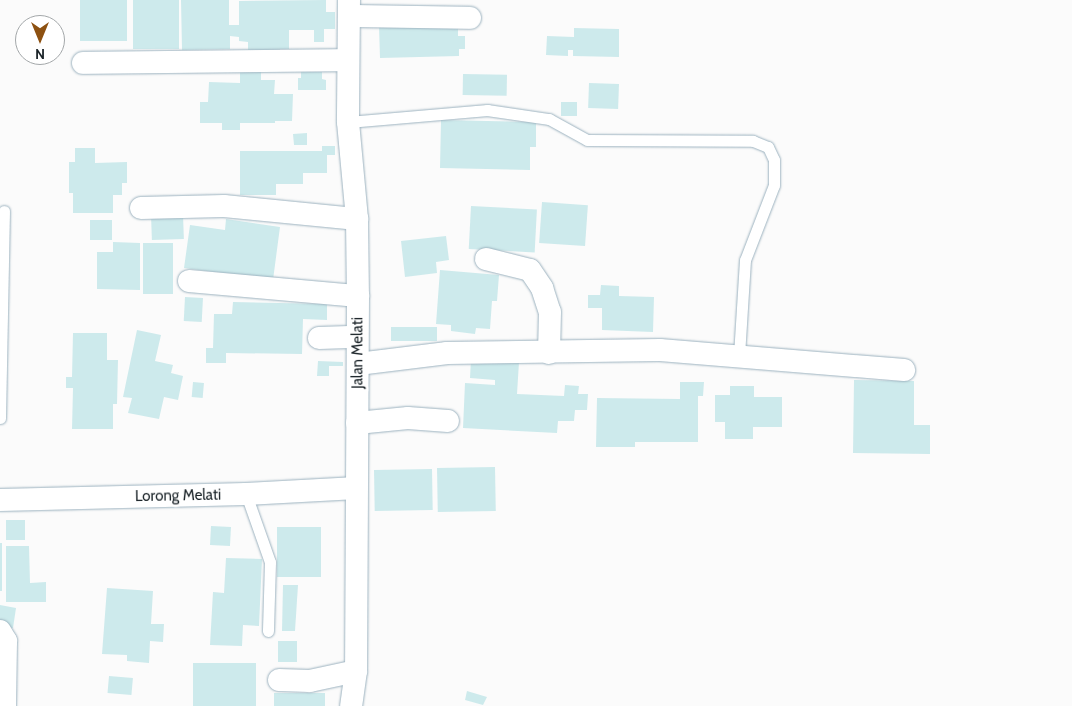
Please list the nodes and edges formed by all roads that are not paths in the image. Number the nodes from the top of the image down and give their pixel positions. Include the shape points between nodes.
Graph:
1 (349, 8) edge
2 (470, 18) dead end
3 (348, 60) junction
4 (82, 63) dead end
5 (348, 122) junction
6 (141, 208) dead end
7 (4, 211) dead end
8 (357, 219) junction
9 (486, 259) dead end
10 (189, 281) dead end
11 (358, 296) junction
12 (357, 337) junction
13 (319, 338) dead end
14 (549, 352) junction
15 (739, 356) junction
16 (358, 364) junction
17 (904, 370) dead end
18 (0, 418) edge
19 (448, 421) dead end
20 (357, 423) junction
21 (357, 488) junction
22 (246, 494) junction
23 (0, 500) edge
24 (0, 631) edge
25 (268, 631) dead end
26 (356, 672) junction
27 (278, 680) dead end
28 (5, 706) edge
29 (351, 706) edge

1 - 2 street
1 - 3 street, Jalan Melati
3 - 4 street
3 - 5 street, Jalan Melati
5 - 8 street, Jalan Melati
5 - 15 lane via 487,110 549,119 586,140 753,141 768,147 774,160 774,185 745,260
6 - 8 street via 224,206
7 - 18 lane
8 - 11 street, Jalan Melati
9 - 14 street via 530,270 542,288 550,312
10 - 11 street
11 - 12 street, Jalan Melati
12 - 13 street
12 - 16 street, Jalan Melati
14 - 15 street via 660,350
14 - 16 street via 447,352
15 - 17 street
16 - 20 street, Jalan Melati
19 - 20 street via 408,418
20 - 21 street, Jalan Melati
21 - 22 street, Lorong Melati
21 - 26 street, Jalan Melati
22 - 23 street, Lorong Melati
22 - 25 lane via 270,562
24 - 28 street via 6,641
26 - 27 street via 310,681
26 - 29 street, Jalan Melati

